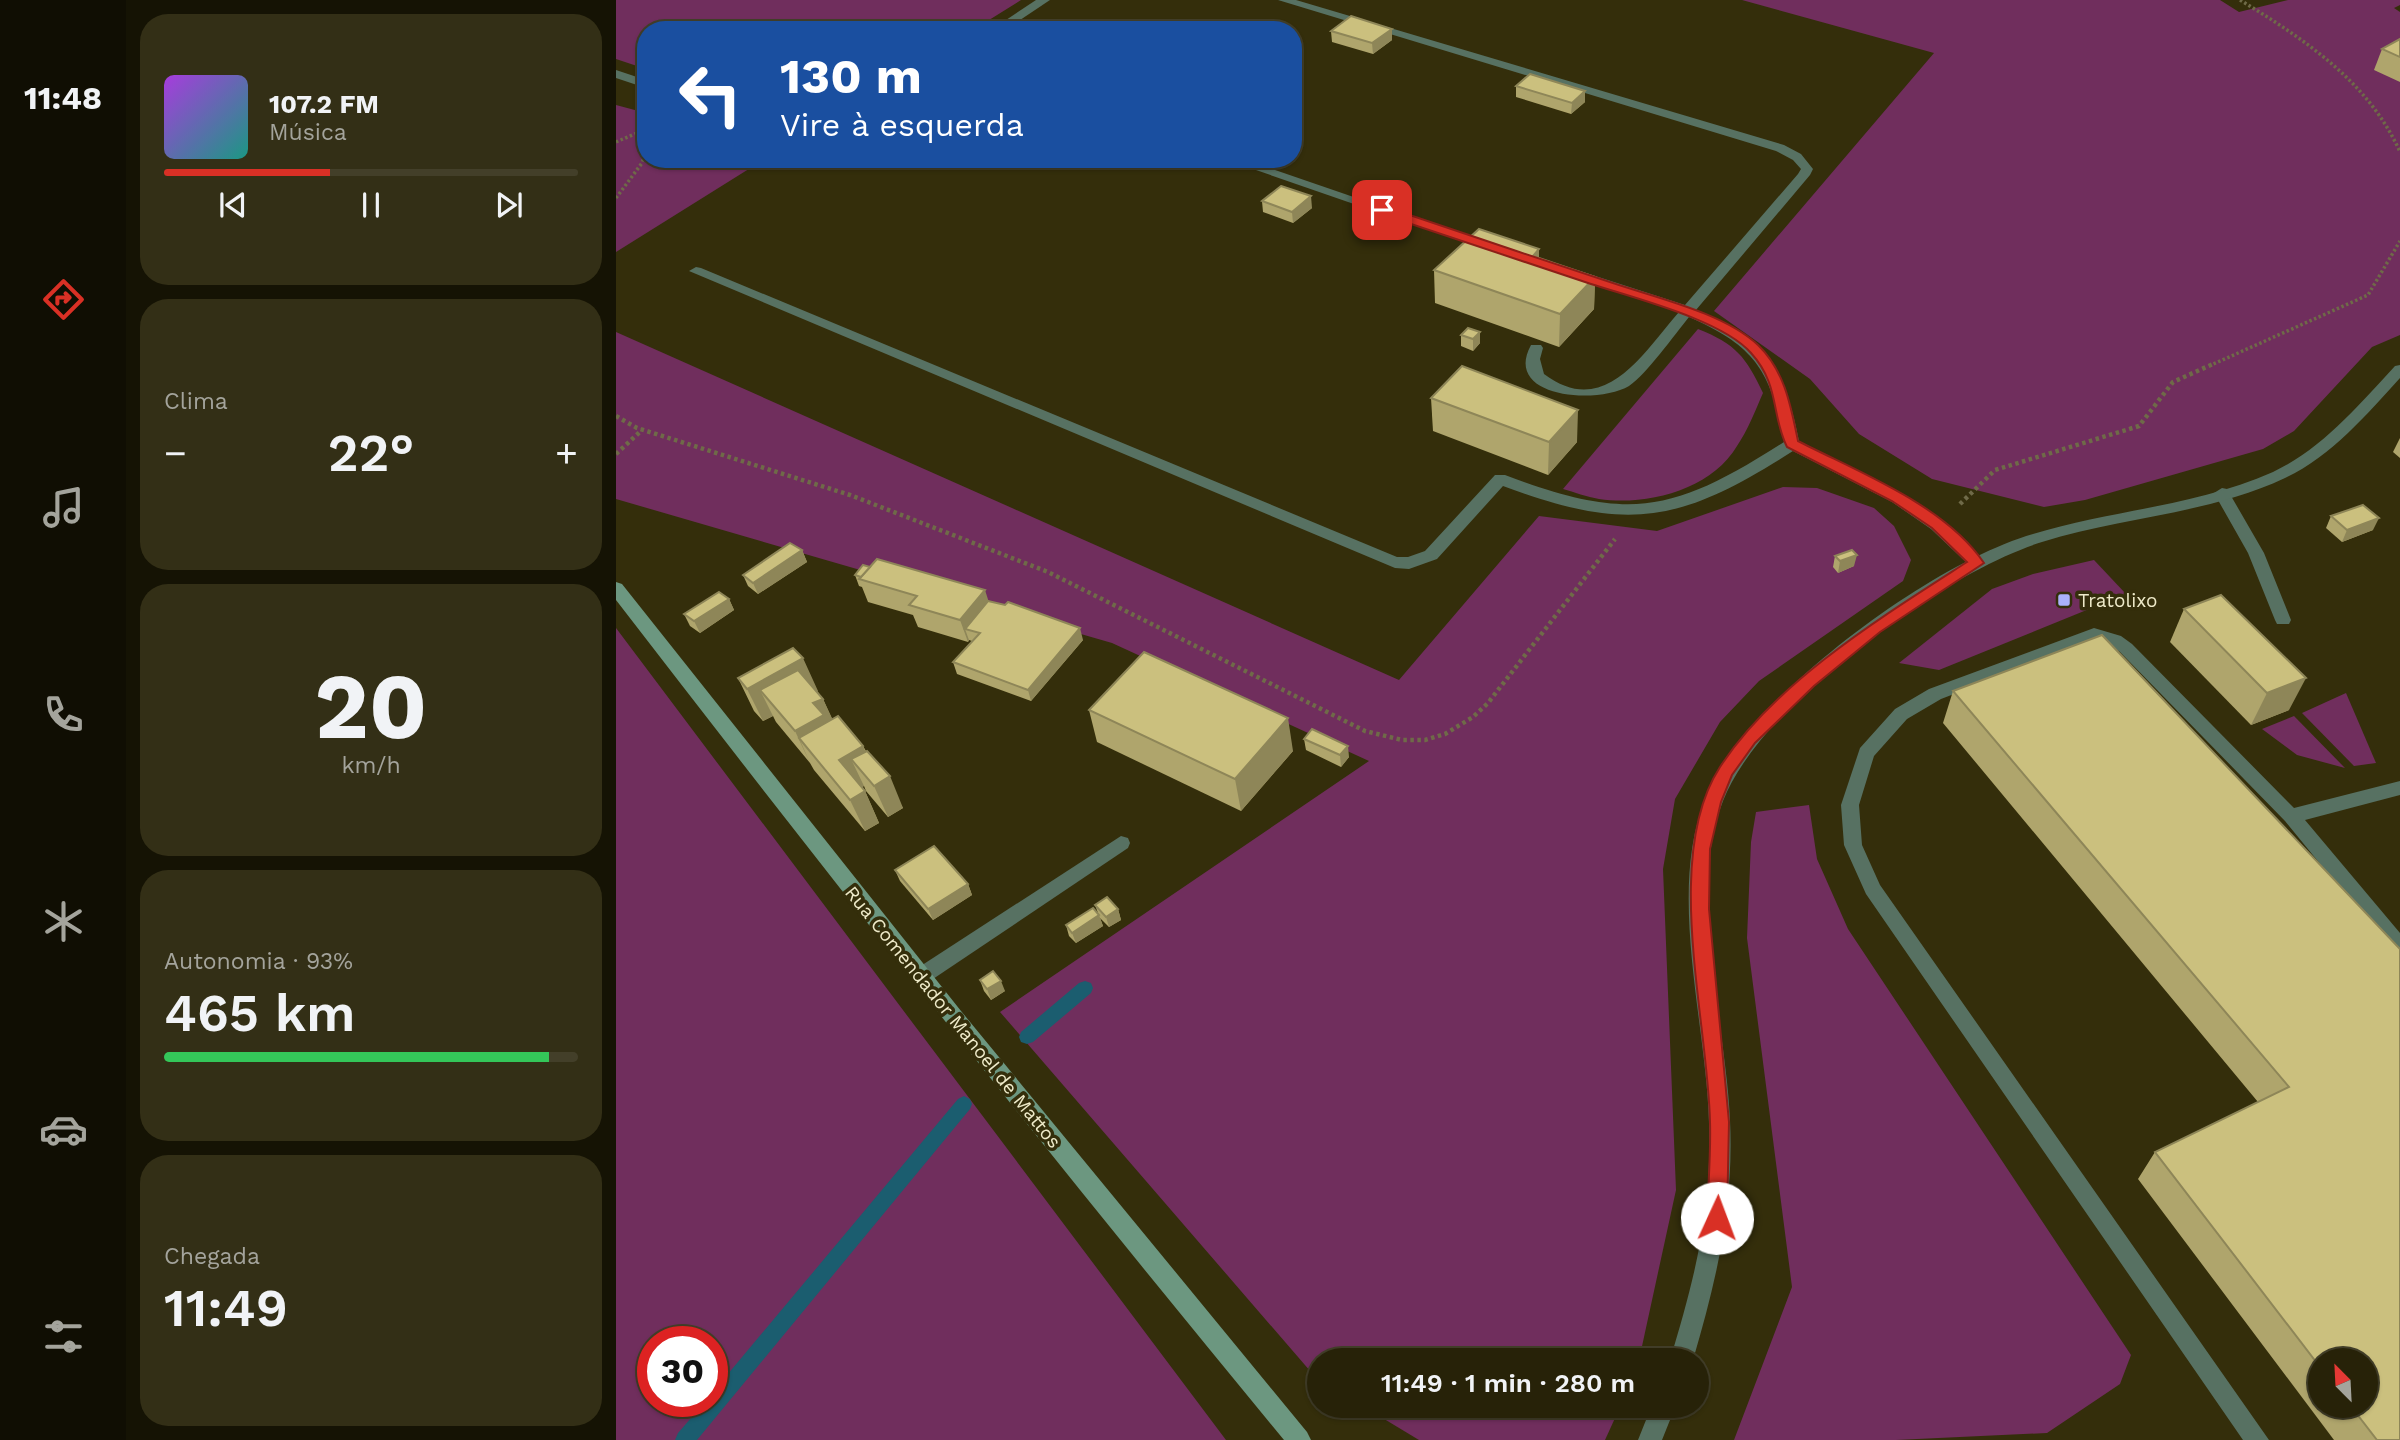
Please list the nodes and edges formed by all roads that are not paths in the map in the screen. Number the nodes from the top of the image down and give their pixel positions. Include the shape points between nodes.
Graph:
1 (1044, 0) edge
2 (1284, 0) edge
3 (1011, 21) edge
4 (616, 74) edge
5 (637, 81) edge
6 (1257, 168) edge
7 (1504, 251) edge
8 (1556, 268) edge
9 (696, 271) dead end
10 (1686, 311) junction
11 (1536, 348) dead end
12 (2400, 369) edge
13 (1792, 444) junction
14 (2222, 494) junction
15 (1977, 563) junction
16 (616, 588) edge
17 (2283, 620) dead end
18 (2400, 788) edge
19 (2291, 816) junction
20 (1121, 843) dead end
21 (2400, 947) edge
22 (920, 976) junction
23 (1684, 1348) edge
24 (1659, 1418) edge
25 (1299, 1440) edge
26 (1650, 1440) edge
27 (2257, 1440) edge

1 - 3 street
2 - 10 street via 1780,148 1797,157 1807,169 1804,175
4 - 5 street
6 - 7 street
8 - 10 street
9 - 13 street via 1395,562 1409,563 1431,555 1500,479 1552,500 1604,512 1651,509 1710,494
10 - 11 street via 1615,388 1579,393 1551,386 1532,367 1530,358
10 - 13 street via 1739,336 1755,349 1782,395
12 - 14 street via 2313,455 2279,475
13 - 15 street via 1897,498 1937,525
14 - 15 street via 2081,525
14 - 17 street via 2256,553
15 - 23 street via 1875,628 1808,682 1749,739 1725,772 1712,802 1702,849 1700,909 1720,1122 1717,1218
16 - 22 street, Rua Comendador Manoel de Mattos
18 - 19 street
19 - 21 street
19 - 27 street via 2126,648 2094,634 1935,694 1901,714 1866,753 1850,805 1853,845 1873,889
20 - 22 street
22 - 25 street, Rua Comendador Manoel de Mattos
24 - 26 street

